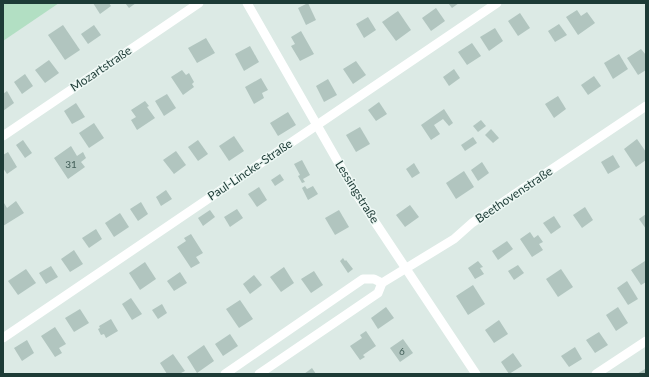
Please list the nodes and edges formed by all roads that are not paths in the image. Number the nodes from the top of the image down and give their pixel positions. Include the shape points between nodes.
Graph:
1 (199, 3) edge
2 (247, 3) edge
3 (497, 3) edge
4 (646, 106) edge
5 (317, 125) junction
6 (3, 136) edge
7 (406, 268) junction
8 (382, 283) junction
9 (3, 338) edge
10 (646, 341) edge
11 (225, 374) edge
12 (259, 374) edge
13 (476, 374) edge
14 (596, 374) edge

1 - 6 street, Mozartstraße
2 - 5 street, Lessingstraße
3 - 5 street, Paul-Lincke-Straße
4 - 7 street, Beethovenstraße via 472,223 454,239
5 - 7 street, Lessingstraße via 357,195
5 - 9 street, Paul-Lincke-Straße
7 - 8 street, Beethovenstraße
7 - 13 street, Lessingstraße
8 - 11 street via 374,279 364,279
8 - 12 street, Beethovenstraße via 378,293
10 - 14 street

